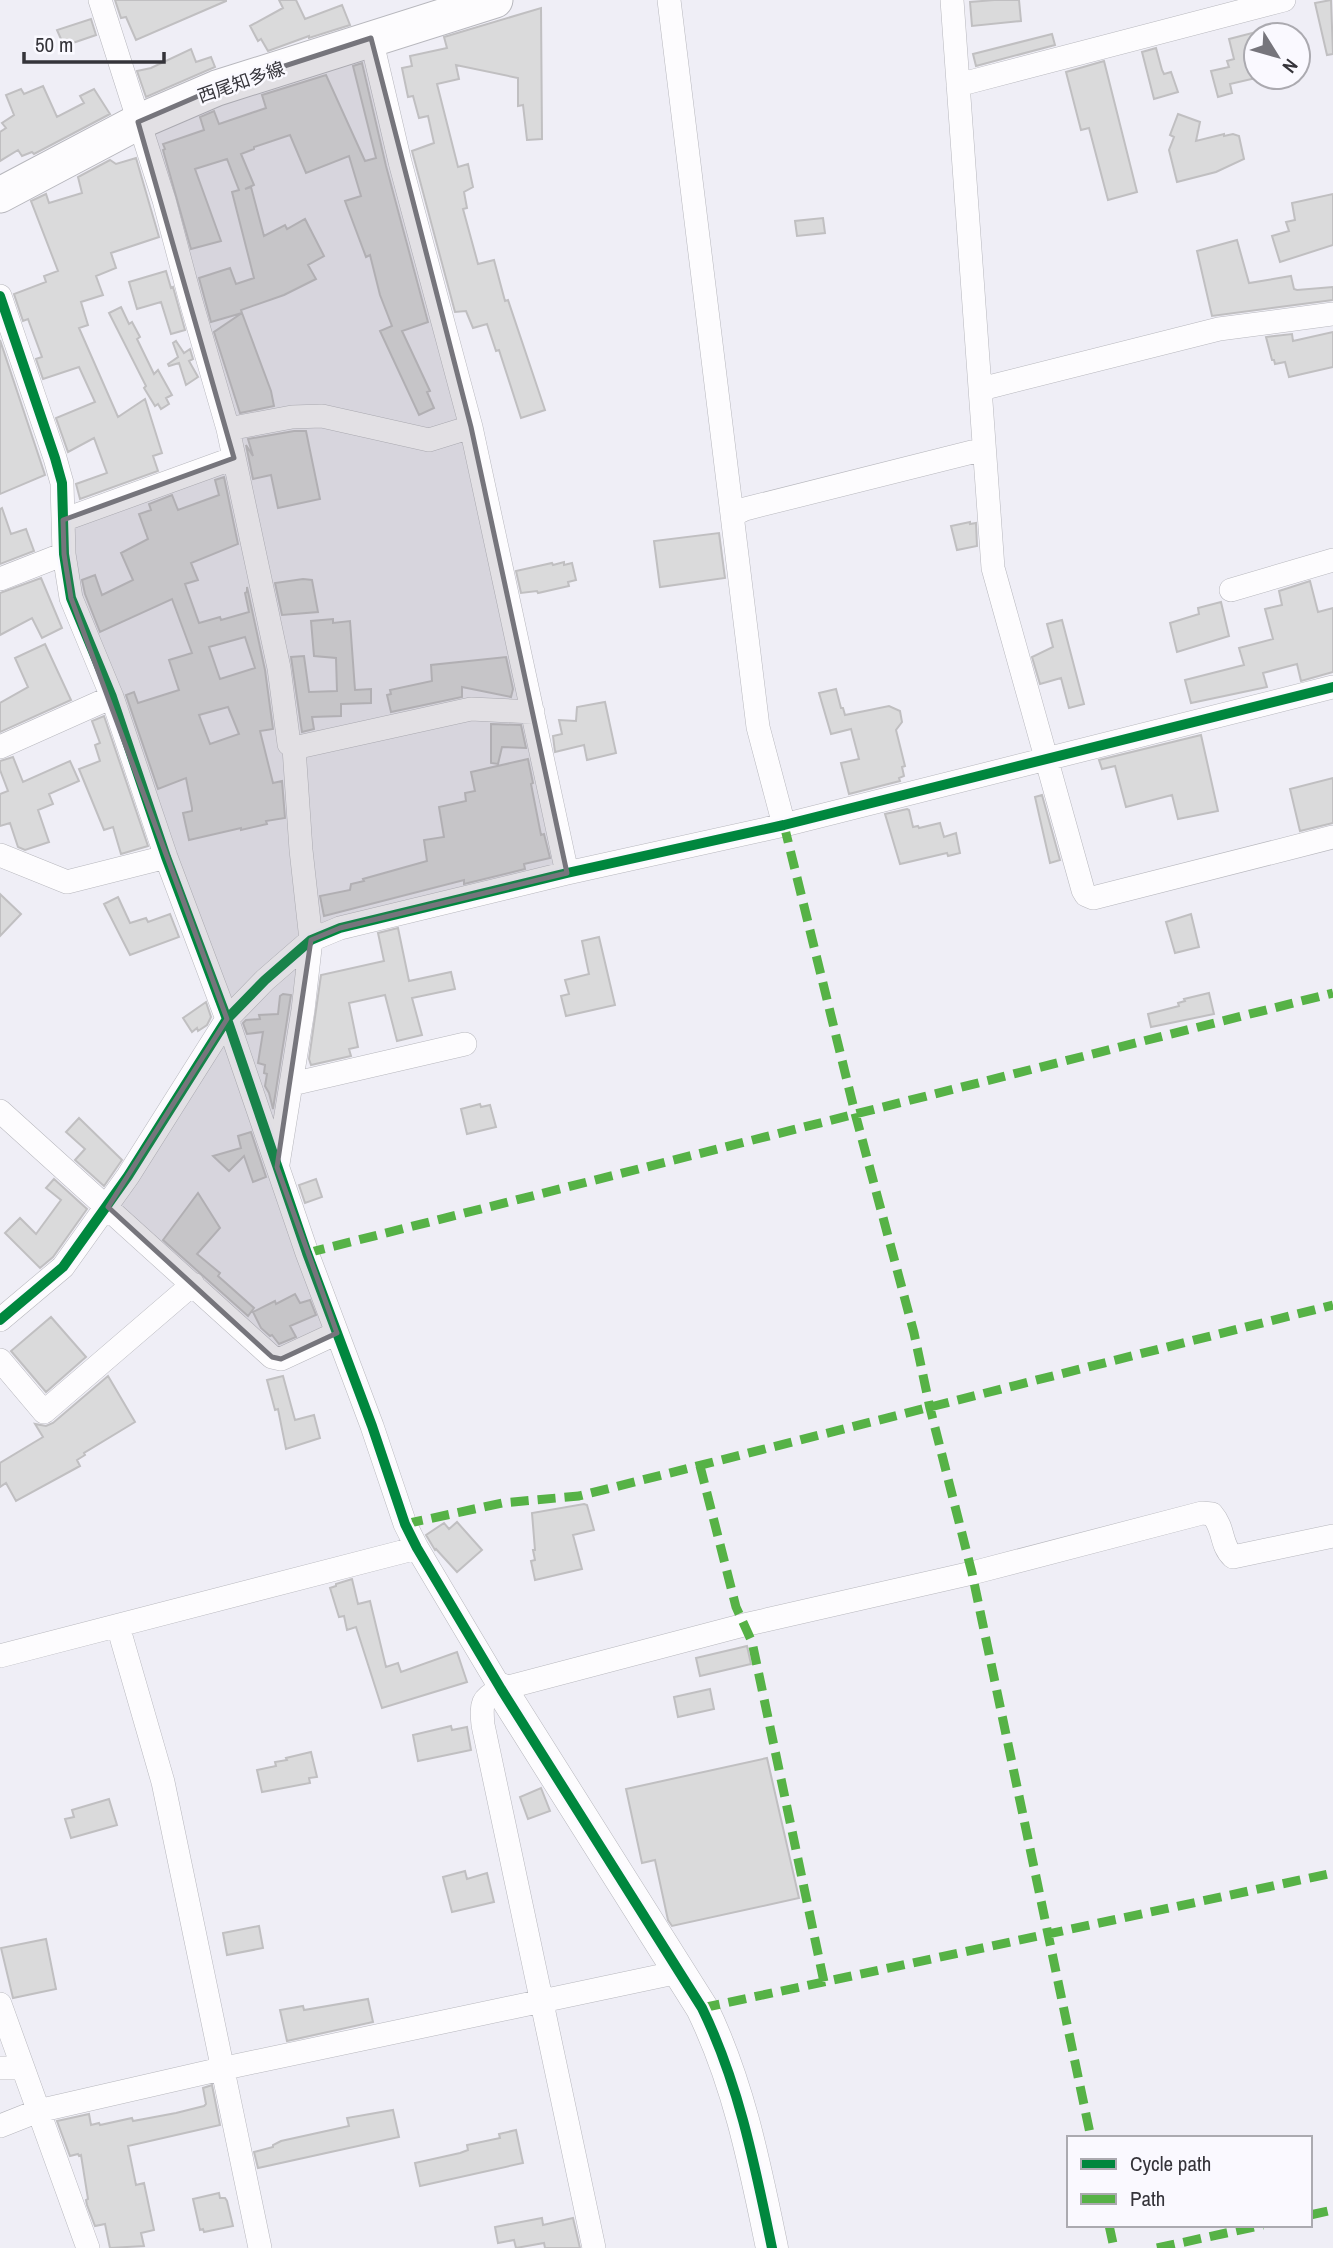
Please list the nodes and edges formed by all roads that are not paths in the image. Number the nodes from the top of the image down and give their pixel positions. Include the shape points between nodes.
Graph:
1 (100, 0) edge
2 (495, 0) edge
3 (669, 0) edge
4 (952, 0) edge
5 (1284, 0) edge
6 (371, 38) junction
7 (958, 85) junction
8 (138, 122) junction
9 (0, 195) edge
10 (0, 296) edge
11 (1333, 314) edge
12 (981, 389) junction
13 (471, 427) junction
14 (228, 429) junction
15 (984, 449) junction
16 (234, 458) junction
17 (733, 515) junction
18 (63, 520) junction
19 (64, 554) junction
20 (1333, 561) edge
21 (0, 579) edge
22 (1231, 590) dead end
23 (1333, 687) edge
24 (112, 696) junction
25 (533, 712) junction
26 (0, 747) edge
27 (294, 748) junction
28 (1046, 758) junction
29 (784, 825) junction
30 (1333, 836) edge
31 (0, 855) edge
32 (166, 857) junction
33 (567, 873) junction
34 (311, 940) junction
35 (227, 1018) junction
36 (465, 1044) dead end
37 (292, 1084) junction
38 (0, 1111) edge
39 (278, 1167) junction
40 (108, 1207) junction
41 (193, 1284) junction
42 (0, 1320) edge
43 (337, 1333) junction
44 (0, 1360) edge
45 (1333, 1536) edge
46 (417, 1548) junction
47 (118, 1626) junction
48 (0, 1656) edge
49 (501, 1689) junction
50 (679, 1972) junction
51 (543, 2002) junction
52 (0, 2004) edge
53 (0, 2068) edge
54 (23, 2068) junction
55 (221, 2070) junction
56 (38, 2112) junction
57 (0, 2126) edge
58 (88, 2248) edge
59 (260, 2248) edge
60 (594, 2248) edge
61 (772, 2248) edge

1 - 8 street
2 - 6 main road, 西尾知多線
3 - 17 street
4 - 7 street
5 - 7 street
6 - 8 main road, 西尾知多線 via 217,88
6 - 13 street
7 - 12 street
8 - 9 main road, 西尾知多線
8 - 14 street
10 - 18 street via 55,458 62,483
11 - 12 street via 1219,329
12 - 15 street
13 - 14 street via 429,440 306,415
13 - 25 street
14 - 16 street
15 - 17 street
15 - 28 street via 993,568
16 - 18 street
16 - 27 street via 279,668 289,744
17 - 29 street via 758,727
18 - 19 street
19 - 21 street
19 - 24 street via 71,598
20 - 22 street
23 - 28 street
24 - 26 street
24 - 32 street
25 - 27 street via 471,709
25 - 33 street
27 - 34 street
28 - 29 street
28 - 30 street via 1089,898
29 - 33 street
31 - 32 street via 67,882
32 - 35 street
33 - 34 street via 340,928
34 - 35 street
34 - 37 street
35 - 39 street
35 - 40 street
36 - 37 street
37 - 39 street
38 - 40 street
39 - 43 street
40 - 41 street
40 - 42 street via 63,1267
41 - 43 street via 272,1357 281,1359
41 - 44 street via 44,1412
43 - 46 street
45 - 49 street via 1233,1557 1220,1523 1212,1514 1202,1513
46 - 47 street
46 - 49 street
47 - 48 street
47 - 55 street via 163,1782
49 - 50 street
49 - 51 street via 482,1704 483,1726
50 - 51 street
50 - 61 street via 713,2031 732,2081
51 - 55 street
51 - 60 street
52 - 54 street
53 - 54 street
54 - 56 street
55 - 56 street
55 - 59 street
56 - 57 street
56 - 58 street

